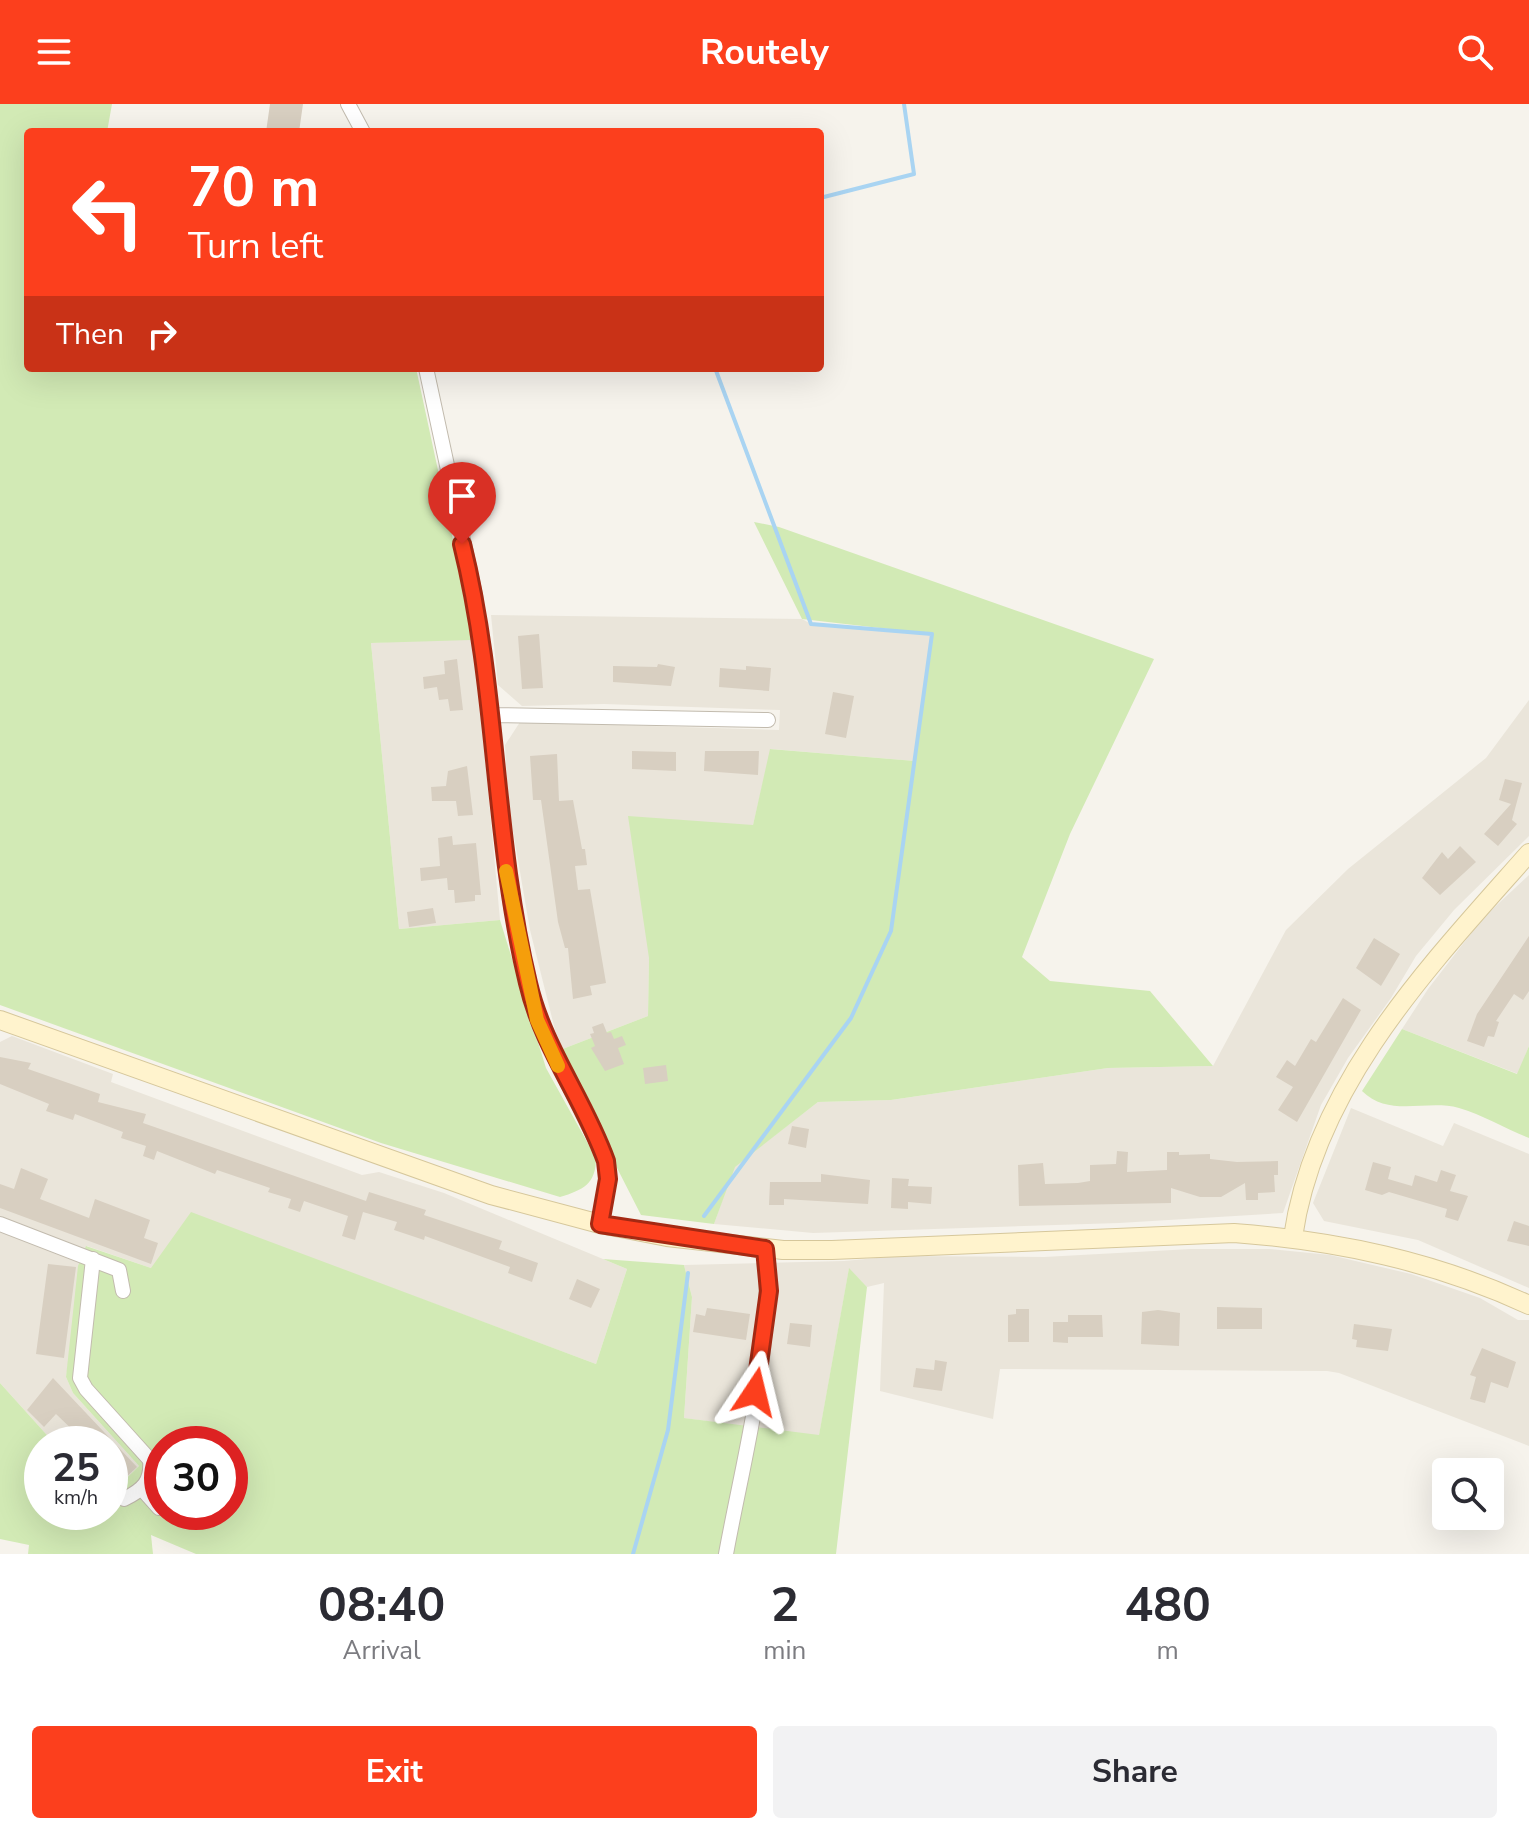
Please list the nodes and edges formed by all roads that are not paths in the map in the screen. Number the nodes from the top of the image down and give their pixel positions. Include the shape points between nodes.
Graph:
1 (348, 104) edge
2 (361, 128) edge
3 (427, 372) edge
4 (490, 715) junction
5 (768, 720) dead end
6 (1529, 853) edge
7 (0, 1020) edge
8 (0, 1224) edge
9 (600, 1224) junction
10 (1293, 1237) junction
11 (765, 1249) junction
12 (93, 1259) junction
13 (123, 1291) dead end
14 (1529, 1305) edge
15 (142, 1489) joint
16 (128, 1497) edge
17 (726, 1554) edge

1 - 2 street
3 - 4 street via 475,595
4 - 5 street
4 - 9 street via 511,906 537,1020 606,1161
6 - 10 main road via 1453,938 1365,1056 1326,1132 1302,1194
7 - 9 main road via 369,1155
8 - 12 street
9 - 11 main road
10 - 11 main road via 1234,1233
10 - 14 main road via 1430,1266
11 - 17 street via 769,1291 764,1338
12 - 13 street via 119,1270
12 - 15 street via 80,1378 150,1460 151,1474
15 - 16 street

